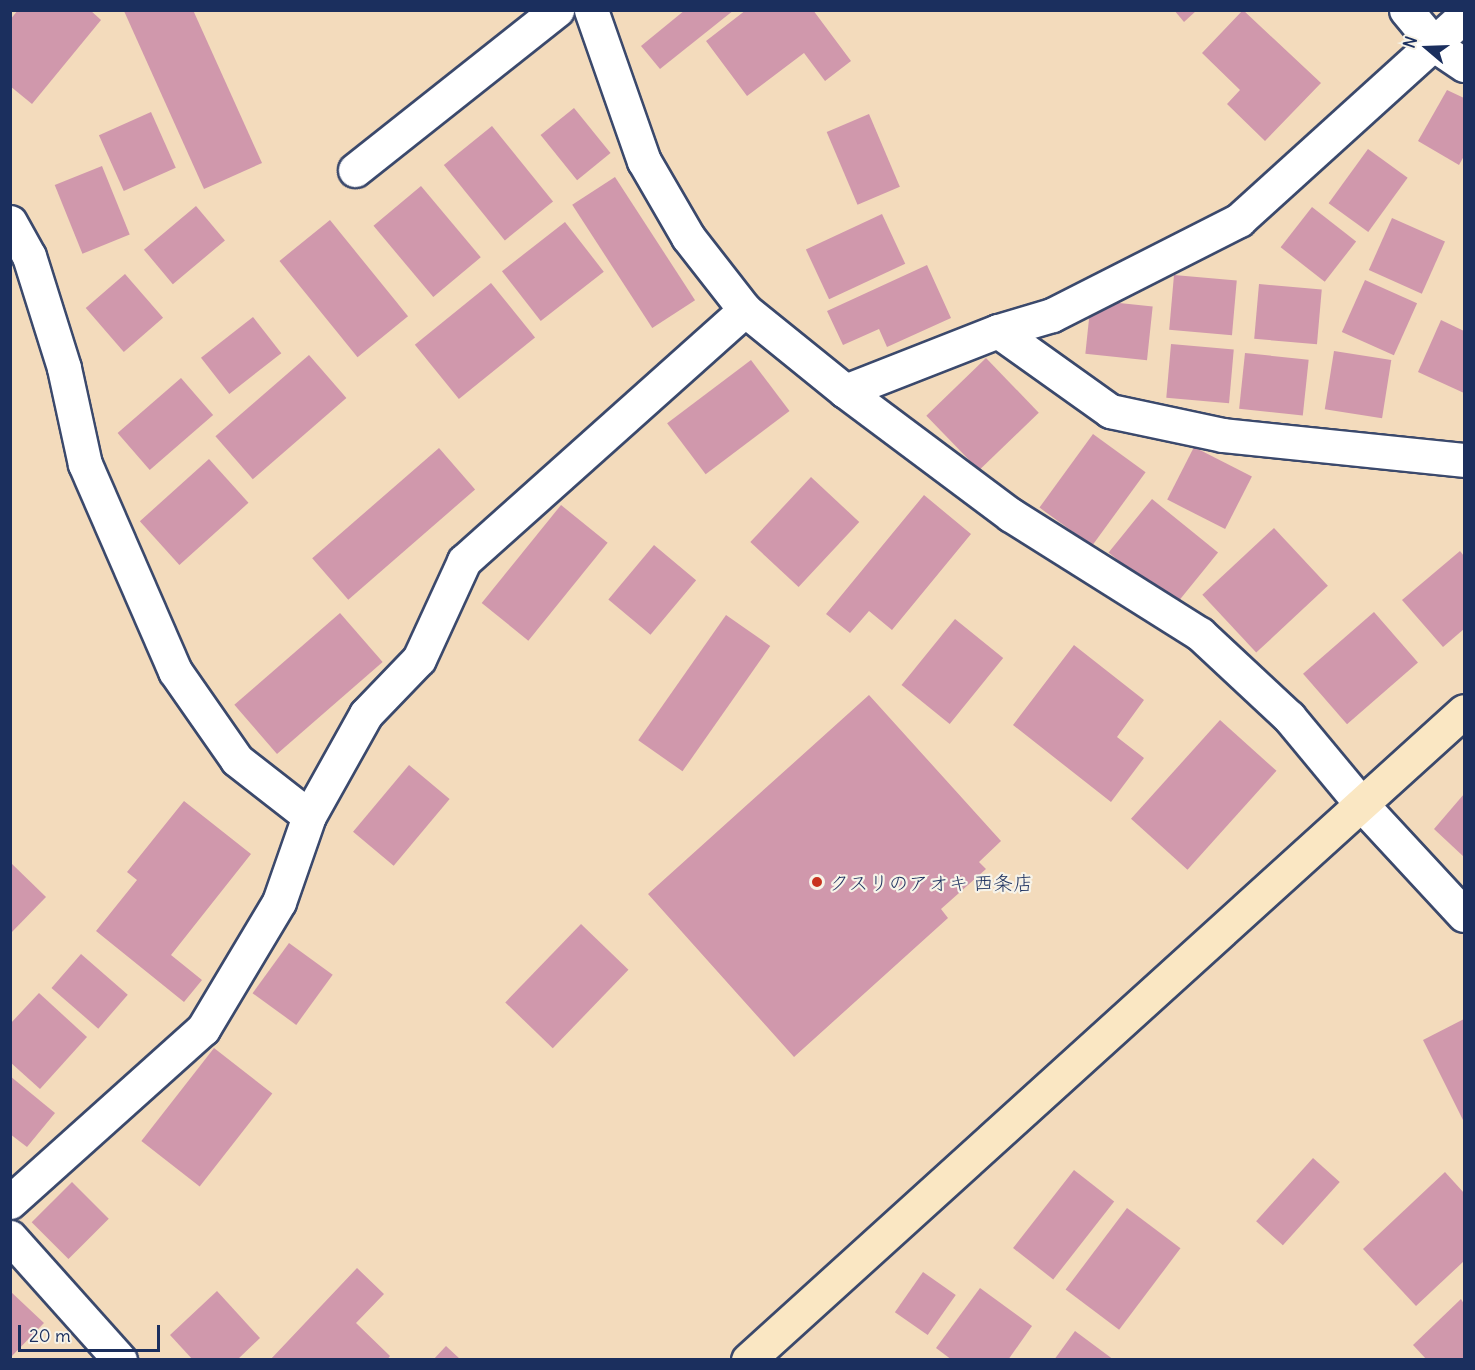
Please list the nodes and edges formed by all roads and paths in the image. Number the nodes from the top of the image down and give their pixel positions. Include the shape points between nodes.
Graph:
1 (557, 10) edge
2 (591, 10) edge
3 (1406, 10) edge
4 (1464, 16) edge
5 (1436, 46) junction
6 (1464, 64) edge
7 (355, 170) dead end
8 (10, 222) edge
9 (745, 310) junction
10 (998, 331) junction
11 (845, 391) junction
12 (1464, 460) edge
13 (1464, 711) edge
14 (1362, 805) junction
15 (309, 816) junction
16 (1464, 915) edge
17 (10, 1202) edge
18 (10, 1237) edge
19 (120, 1359) edge
20 (748, 1359) edge

1 - 7 street
2 - 9 street via 644,161 688,237
3 - 5 street
4 - 5 street
5 - 6 street
5 - 10 street via 1239,220 1052,315
8 - 15 street via 29,256 57,346 85,464 176,671 237,759
9 - 11 street
9 - 15 street via 464,561 419,659 366,714
10 - 11 street
10 - 12 street via 1110,411 1223,435
11 - 14 street via 1011,515 1200,634 1289,717
13 - 14 street
14 - 16 street
14 - 20 street
15 - 17 street via 279,902 202,1029
18 - 19 street

